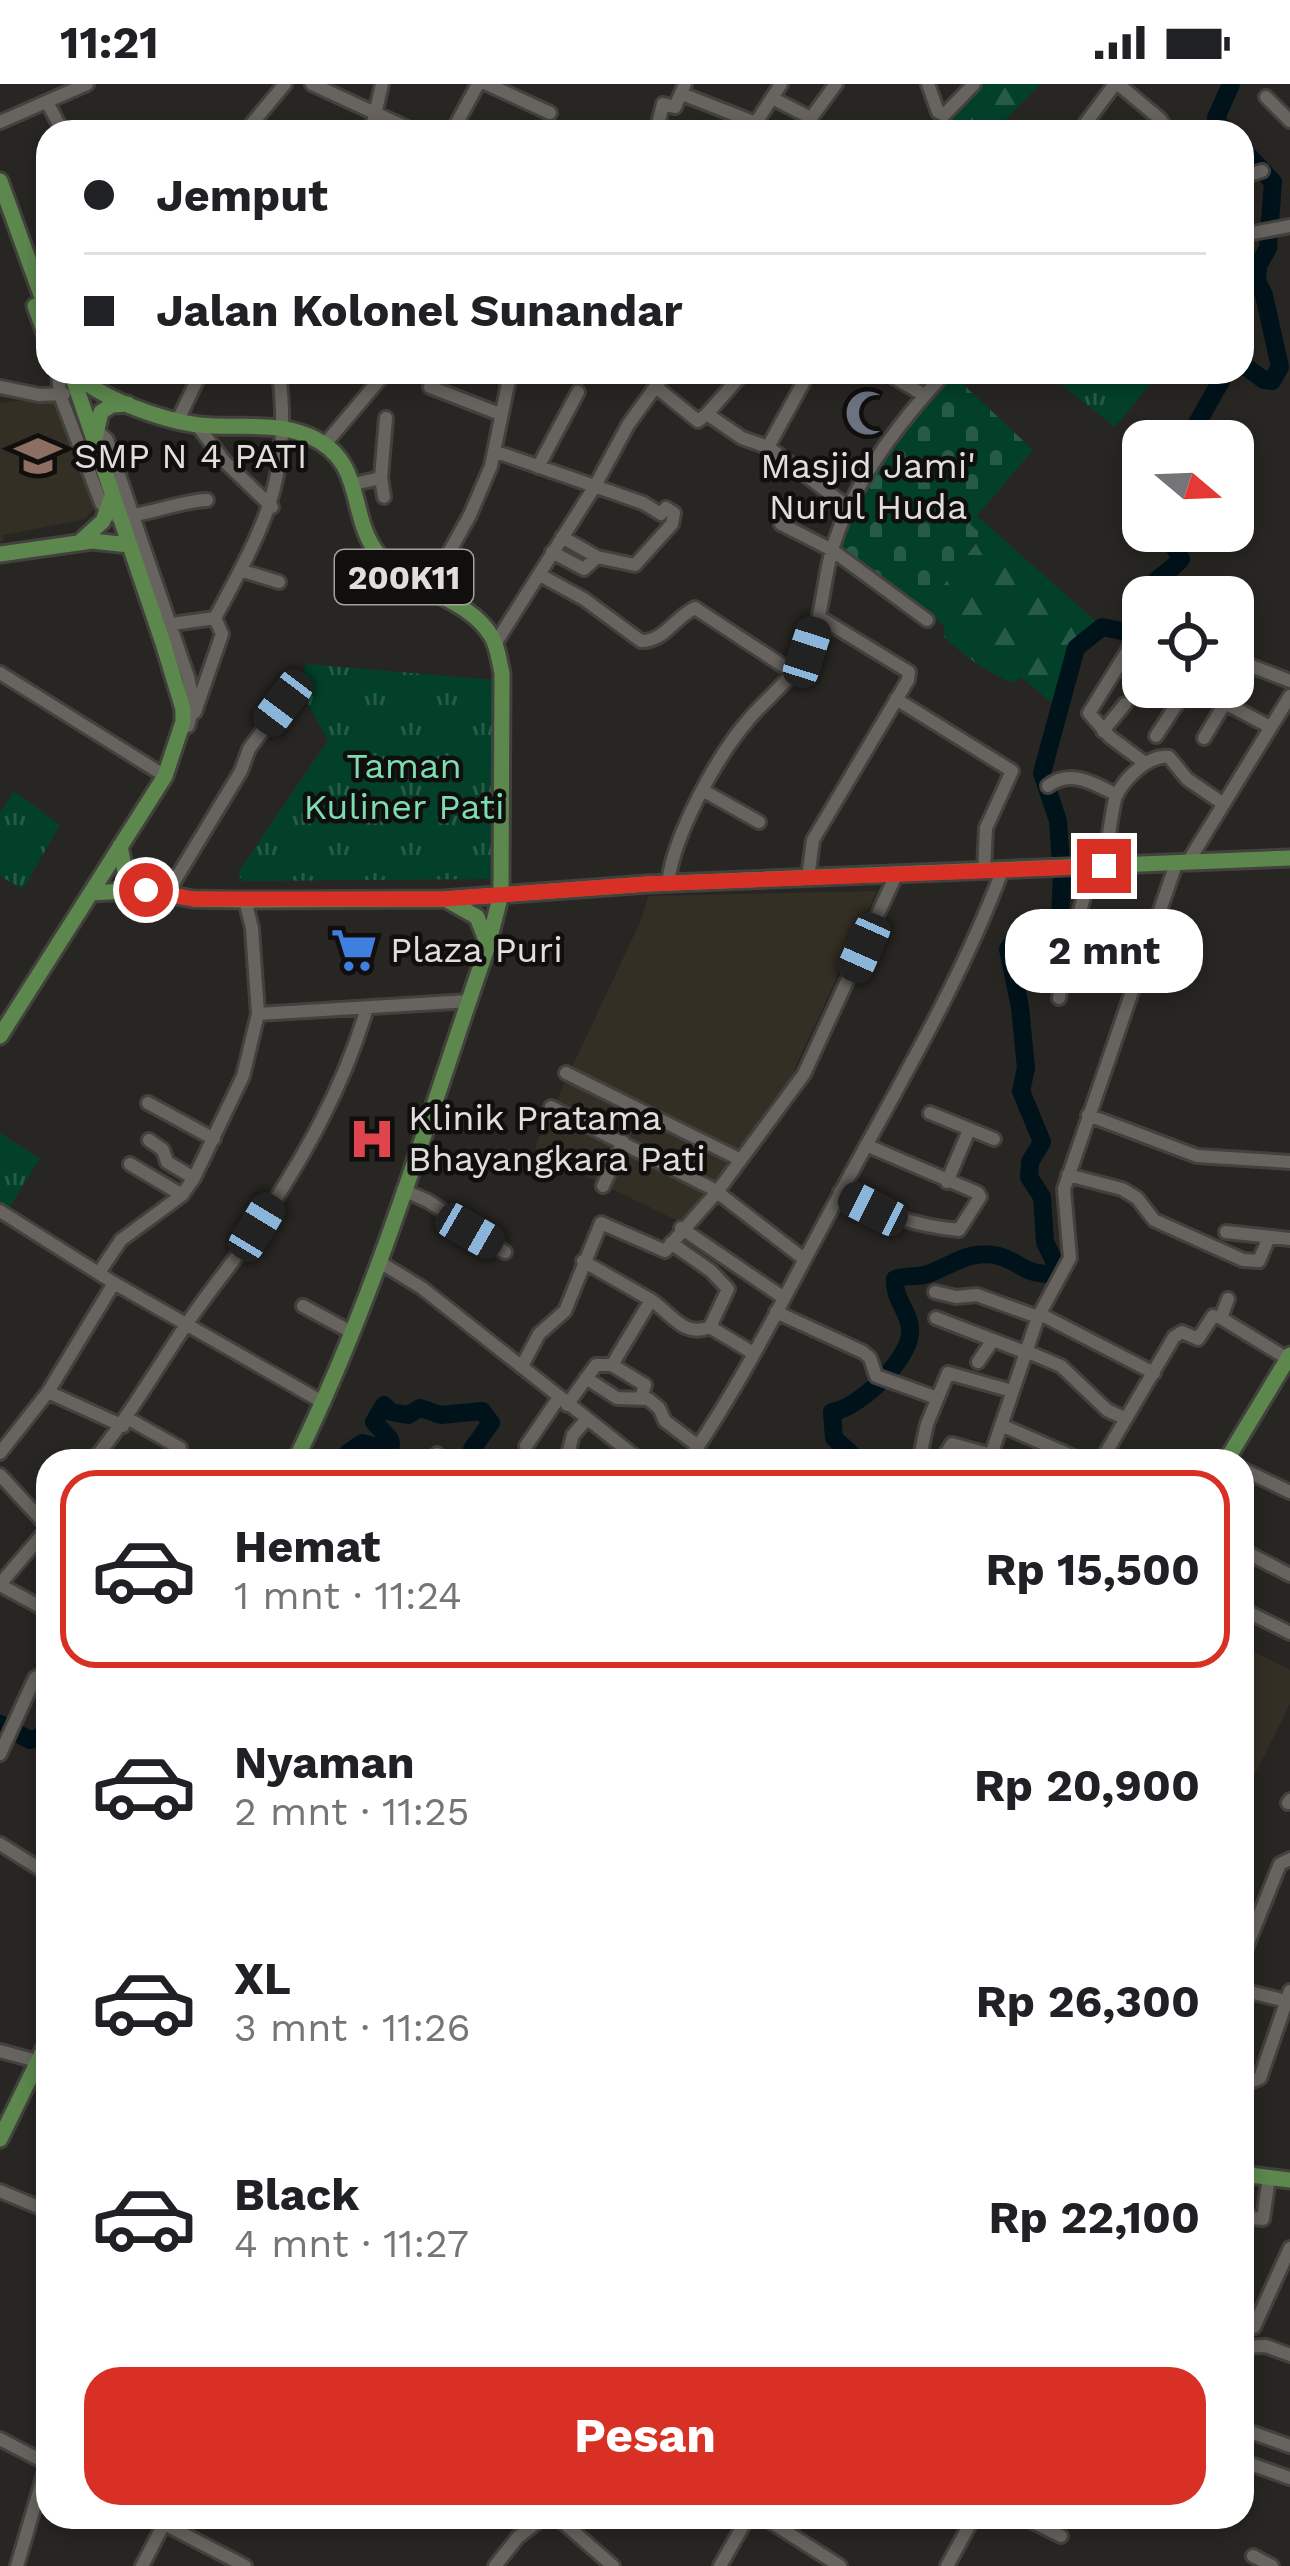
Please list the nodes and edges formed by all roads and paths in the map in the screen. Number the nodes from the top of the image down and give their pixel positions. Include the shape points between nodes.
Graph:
1 (87, 84) edge
2 (284, 84) edge
3 (312, 84) edge
4 (382, 84) edge
5 (483, 84) edge
6 (781, 84) edge
7 (836, 84) edge
8 (928, 84) edge
9 (974, 84) edge
10 (1116, 84) edge
11 (683, 89) edge
12 (1266, 97) dead end
13 (772, 98) junction
14 (47, 102) junction
15 (550, 113) dead end
16 (377, 115) junction
17 (944, 115) junction
18 (57, 120) edge
19 (255, 120) edge
20 (375, 120) edge
21 (388, 120) edge
22 (460, 120) edge
23 (659, 120) edge
24 (739, 120) edge
25 (758, 120) edge
26 (944, 120) edge
27 (1088, 120) edge
28 (1161, 120) edge
29 (1290, 121) edge
30 (0, 122) edge
31 (1262, 171) dead end
32 (1254, 173) edge
33 (0, 181) edge
34 (0, 211) edge
35 (1286, 226) edge
36 (1254, 233) edge
37 (36, 260) edge
38 (36, 309) edge
39 (36, 383) edge
40 (77, 384) edge
41 (78, 384) edge
42 (87, 384) edge
43 (195, 384) edge
44 (280, 384) edge
45 (376, 384) edge
46 (508, 384) edge
47 (658, 384) edge
48 (734, 384) edge
49 (802, 384) edge
50 (905, 384) edge
51 (935, 384) edge
52 (0, 387) edge
53 (430, 387) dead end
54 (656, 387) junction
55 (578, 392) dead end
56 (924, 395) junction
57 (123, 401) junction
58 (500, 414) junction
59 (707, 415) junction
60 (386, 418) dead end
61 (178, 420) junction
62 (196, 425) junction
63 (282, 427) junction
64 (92, 430) junction
65 (326, 444) junction
66 (768, 447) junction
67 (494, 451) junction
68 (538, 467) junction
69 (381, 478) junction
70 (354, 484) junction
71 (596, 487) junction
72 (384, 497) dead end
73 (207, 500) dead end
74 (272, 507) junction
75 (849, 508) junction
76 (118, 510) junction
77 (781, 524) dead end
78 (562, 537) junction
79 (78, 544) junction
80 (129, 545) junction
81 (832, 550) junction
82 (552, 552) junction
83 (0, 554) edge
84 (598, 557) junction
85 (240, 570) junction
86 (540, 575) junction
87 (279, 582) dead end
88 (428, 590) junction
89 (819, 616) junction
90 (215, 618) junction
91 (927, 620) dead end
92 (165, 625) junction
93 (164, 643) junction
94 (495, 644) junction
95 (1122, 659) edge
96 (1254, 666) edge
97 (0, 673) edge
98 (794, 673) junction
99 (1290, 681) edge
100 (1290, 696) edge
101 (896, 699) junction
102 (283, 703) dead end
103 (1122, 708) edge
104 (1173, 708) edge
105 (188, 726) junction
106 (1270, 727) junction
107 (1103, 731) junction
108 (1156, 736) dead end
109 (1204, 738) dead end
110 (1145, 763) junction
111 (165, 776) junction
112 (1053, 781) dead end
113 (704, 791) junction
114 (1117, 795) junction
115 (1222, 803) junction
116 (759, 822) dead end
117 (120, 846) junction
118 (1290, 858) edge
119 (1182, 863) junction
120 (1098, 866) junction
121 (993, 871) junction
122 (896, 874) junction
123 (808, 878) junction
124 (668, 883) junction
125 (146, 890) junction
126 (92, 893) junction
127 (501, 894) junction
128 (166, 895) junction
129 (444, 899) junction
130 (245, 900) junction
131 (488, 945) junction
132 (1059, 998) dead end
133 (469, 1001) junction
134 (367, 1009) junction
135 (258, 1014) junction
136 (0, 1036) edge
137 (566, 1073) dead end
138 (148, 1103) dead end
139 (551, 1107) dead end
140 (929, 1113) dead end
141 (1088, 1115) junction
142 (969, 1130) junction
143 (214, 1138) junction
144 (994, 1139) dead end
145 (148, 1140) dead end
146 (622, 1142) junction
147 (866, 1145) junction
148 (737, 1158) dead end
149 (1290, 1162) edge
150 (130, 1164) dead end
151 (1068, 1175) junction
152 (194, 1178) junction
153 (946, 1182) junction
154 (603, 1186) dead end
155 (403, 1190) junction
156 (715, 1190) junction
157 (840, 1192) junction
158 (182, 1195) junction
159 (0, 1211) edge
160 (681, 1228) junction
161 (1226, 1232) dead end
162 (1269, 1237) junction
163 (1290, 1239) edge
164 (671, 1243) junction
165 (505, 1252) dead end
166 (804, 1259) junction
167 (378, 1261) junction
168 (583, 1261) junction
169 (100, 1271) junction
170 (114, 1283) junction
171 (935, 1292) dead end
172 (784, 1298) junction
173 (1228, 1299) dead end
174 (650, 1300) junction
175 (303, 1306) dead end
176 (565, 1311) junction
177 (776, 1312) junction
178 (1039, 1315) junction
179 (936, 1318) dead end
180 (1221, 1318) junction
181 (187, 1323) junction
182 (710, 1327) junction
183 (351, 1332) junction
184 (556, 1332) dead end
185 (993, 1340) junction
186 (1027, 1352) junction
187 (753, 1353) junction
188 (1289, 1357) edge
189 (978, 1362) dead end
190 (612, 1365) junction
191 (522, 1366) junction
192 (1154, 1372) junction
193 (586, 1378) junction
194 (1012, 1391) junction
195 (48, 1392) junction
196 (641, 1398) junction
197 (937, 1399) junction
198 (562, 1402) junction
199 (324, 1403) junction
200 (1126, 1419) junction
201 (586, 1420) junction
202 (125, 1422) junction
203 (1001, 1425) junction
204 (526, 1446) dead end
205 (698, 1446) junction
206 (179, 1448) dead end
207 (103, 1449) edge
208 (302, 1449) edge
209 (569, 1449) edge
210 (625, 1449) edge
211 (696, 1449) edge
212 (923, 1449) edge
213 (993, 1449) edge
214 (1056, 1449) edge
215 (1108, 1449) edge
216 (1233, 1449) edge
217 (0, 1453) edge
218 (1254, 1474) edge
219 (0, 1475) edge
220 (1290, 1492) edge
221 (36, 1515) edge
222 (36, 1542) edge
223 (1254, 1556) edge
224 (1290, 1575) edge
225 (0, 1584) edge
226 (36, 1604) edge
227 (1254, 1615) edge
228 (1290, 1633) edge
229 (36, 1678) edge
230 (0, 1754) edge
231 (0, 1844) edge
232 (1290, 1859) edge
233 (36, 1866) edge
234 (1254, 1928) edge
235 (1254, 1992) edge
236 (1288, 1996) edge
237 (0, 2051) edge
238 (36, 2060) edge
239 (36, 2076) edge
240 (1254, 2080) edge
241 (0, 2139) edge
242 (1254, 2175) edge
243 (1269, 2177) junction
244 (1290, 2180) edge
245 (0, 2191) edge
246 (36, 2206) edge
247 (1254, 2218) edge
248 (1290, 2248) edge
249 (1254, 2327) dead end
250 (1254, 2346) edge
251 (1290, 2355) edge
252 (1254, 2432) edge
253 (0, 2439) edge
254 (1290, 2446) edge
255 (36, 2458) edge
256 (1254, 2465) edge
257 (1290, 2478) edge
258 (36, 2501) edge
259 (157, 2529) edge
260 (179, 2529) edge
261 (528, 2529) edge
262 (571, 2529) edge
263 (741, 2529) edge
264 (783, 2529) edge
265 (967, 2529) edge
266 (1047, 2529) edge
267 (1061, 2536) dead end
268 (1252, 2556) dead end
269 (17, 2566) edge
270 (142, 2566) edge
271 (245, 2566) edge
272 (495, 2566) edge
273 (613, 2566) edge
274 (720, 2566) edge
275 (840, 2566) edge
276 (947, 2566) edge
277 (1272, 2566) edge

1 - 14 street
2 - 19 street
3 - 16 street
4 - 16 street
5 - 15 street
5 - 22 street
6 - 13 street
7 - 13 street via 812,118
8 - 17 street
9 - 17 street
10 - 27 street
10 - 28 street
11 - 23 street via 674,108 663,104
11 - 24 street
12 - 29 street
13 - 25 street
14 - 18 street
14 - 30 street
16 - 20 street
16 - 21 street
17 - 26 street
31 - 32 street
33 - 37 main road
34 - 38 main road
35 - 36 street
39 - 52 street
40 - 76 street via 100,503
41 - 64 main road
42 - 57 main road
43 - 61 street
44 - 63 street
45 - 65 street
46 - 58 street
47 - 54 street
48 - 59 street
49 - 66 street
50 - 56 street
51 - 56 street
53 - 58 street
54 - 59 street via 698,421
54 - 71 street
55 - 68 street
56 - 75 street
57 - 61 main road
57 - 64 main road via 101,412
58 - 67 street
59 - 66 street
60 - 69 street
61 - 62 main road
62 - 63 main road
62 - 74 street
63 - 65 main road
63 - 74 street
64 - 76 main road
64 - 76 street via 106,437
65 - 70 main road, 200K11
66 - 75 street
67 - 68 street
67 - 88 street
68 - 71 street
69 - 70 street
69 - 72 street
70 - 88 main road, 200K11 via 375,550
71 - 78 street
71 - 84 street via 674,513 638,563
73 - 76 street
74 - 85 street
75 - 81 street
76 - 79 main road
76 - 80 main road
76 - 92 street
77 - 81 street
78 - 82 street
78 - 84 street
79 - 80 main road
79 - 83 main road
80 - 92 main road
81 - 89 street
81 - 91 street
82 - 84 street via 584,569
82 - 86 street
85 - 87 street
85 - 90 street
86 - 94 street
86 - 98 street via 641,641 694,608
88 - 94 main road, 200K11 via 480,622
89 - 98 street
89 - 101 street via 906,668
90 - 92 street
90 - 105 street via 222,634
92 - 93 main road
92 - 105 street via 194,704
93 - 105 main road
93 - 111 main road via 183,709
94 - 127 main road, 200K11 via 502,673
95 - 107 street via 1089,711
96 - 99 street
97 - 111 street
98 - 113 street via 748,719
100 - 106 street
101 - 121 street via 1012,771 986,828
101 - 123 street via 813,840
102 - 128 street
103 - 107 street
104 - 108 street
105 - 111 main road
106 - 109 street via 1225,703
106 - 115 street
107 - 110 street
110 - 114 street
110 - 115 street via 1169,757
111 - 117 main road
112 - 114 street via 1080,779
113 - 116 street
113 - 124 street
114 - 120 street
115 - 119 street
117 - 125 main road via 125,872
117 - 126 main road
118 - 119 main road
119 - 120 main road
119 - 141 street
120 - 121 main road
120 - 132 street
121 - 122 main road
121 - 147 street via 969,948
122 - 123 main road
122 - 156 street via 814,1058
123 - 124 main road
124 - 127 main road
125 - 126 main road
125 - 128 main road
126 - 136 main road
127 - 129 main road
127 - 131 main road
128 - 130 main road
129 - 130 main road
129 - 131 main road via 477,917
130 - 135 street
131 - 133 main road
133 - 134 street
133 - 155 main road
134 - 135 street
134 - 181 street via 321,1126
135 - 143 street via 252,1051
137 - 148 street
138 - 143 street
139 - 146 street
140 - 142 street
141 - 149 street via 1197,1156
141 - 151 street
142 - 144 street
142 - 153 street
143 - 152 street
145 - 152 street
146 - 154 street
146 - 156 street
147 - 153 street
147 - 157 street
150 - 158 street
151 - 162 street via 1130,1193 1154,1220 1243,1260 1259,1261
151 - 178 street via 1070,1258
152 - 158 street
153 - 157 street via 980,1195 959,1229 904,1221
155 - 165 street
155 - 167 main road
156 - 160 street
156 - 166 street
157 - 166 street
158 - 169 street via 121,1240
159 - 169 street
160 - 164 street
160 - 172 street
161 - 162 street
162 - 163 street
164 - 168 street via 662,1251 601,1223
164 - 182 street via 728,1289
166 - 172 street
167 - 183 main road
167 - 191 street
168 - 174 street
168 - 176 street
169 - 170 street
170 - 181 street
170 - 195 street
171 - 178 street via 977,1295
172 - 177 street
173 - 180 street
174 - 182 street via 680,1325
174 - 190 street
175 - 183 street
176 - 184 street
176 - 191 street via 539,1334
177 - 187 street
177 - 197 street via 862,1352 875,1375
178 - 186 street
178 - 192 street
179 - 185 street
180 - 188 street
180 - 192 street via 1214,1316 1198,1339 1174,1337
181 - 199 street
181 - 202 street
182 - 187 street
183 - 199 main road
185 - 186 street
185 - 189 street
186 - 194 street
186 - 200 street via 1061,1366
187 - 205 street
188 - 216 main road
190 - 193 street via 596,1365
190 - 196 street via 645,1385
191 - 198 street
192 - 200 street
193 - 196 street via 617,1398
193 - 198 street
194 - 197 street via 950,1372
194 - 203 street
195 - 202 street
195 - 217 street
196 - 205 street
197 - 212 street
198 - 201 street
198 - 204 street
199 - 208 main road
200 - 215 street
201 - 209 street
201 - 210 street
202 - 206 street
202 - 207 street
203 - 213 street
203 - 214 street
205 - 211 street
218 - 220 street
219 - 221 street
222 - 225 street
223 - 224 street
225 - 226 street
227 - 228 street
229 - 230 street
231 - 233 street
232 - 234 street via 1280,1864
235 - 236 street
236 - 240 street
237 - 238 street
239 - 241 main road
242 - 243 main road
243 - 244 main road
243 - 247 street via 1263,2219
245 - 246 street
248 - 249 street
250 - 251 street
252 - 254 street
253 - 255 street
256 - 257 street
258 - 269 street
259 - 270 street
260 - 271 street
261 - 272 street
262 - 273 street
263 - 274 street
264 - 275 street
265 - 276 street
266 - 267 street
268 - 277 street

